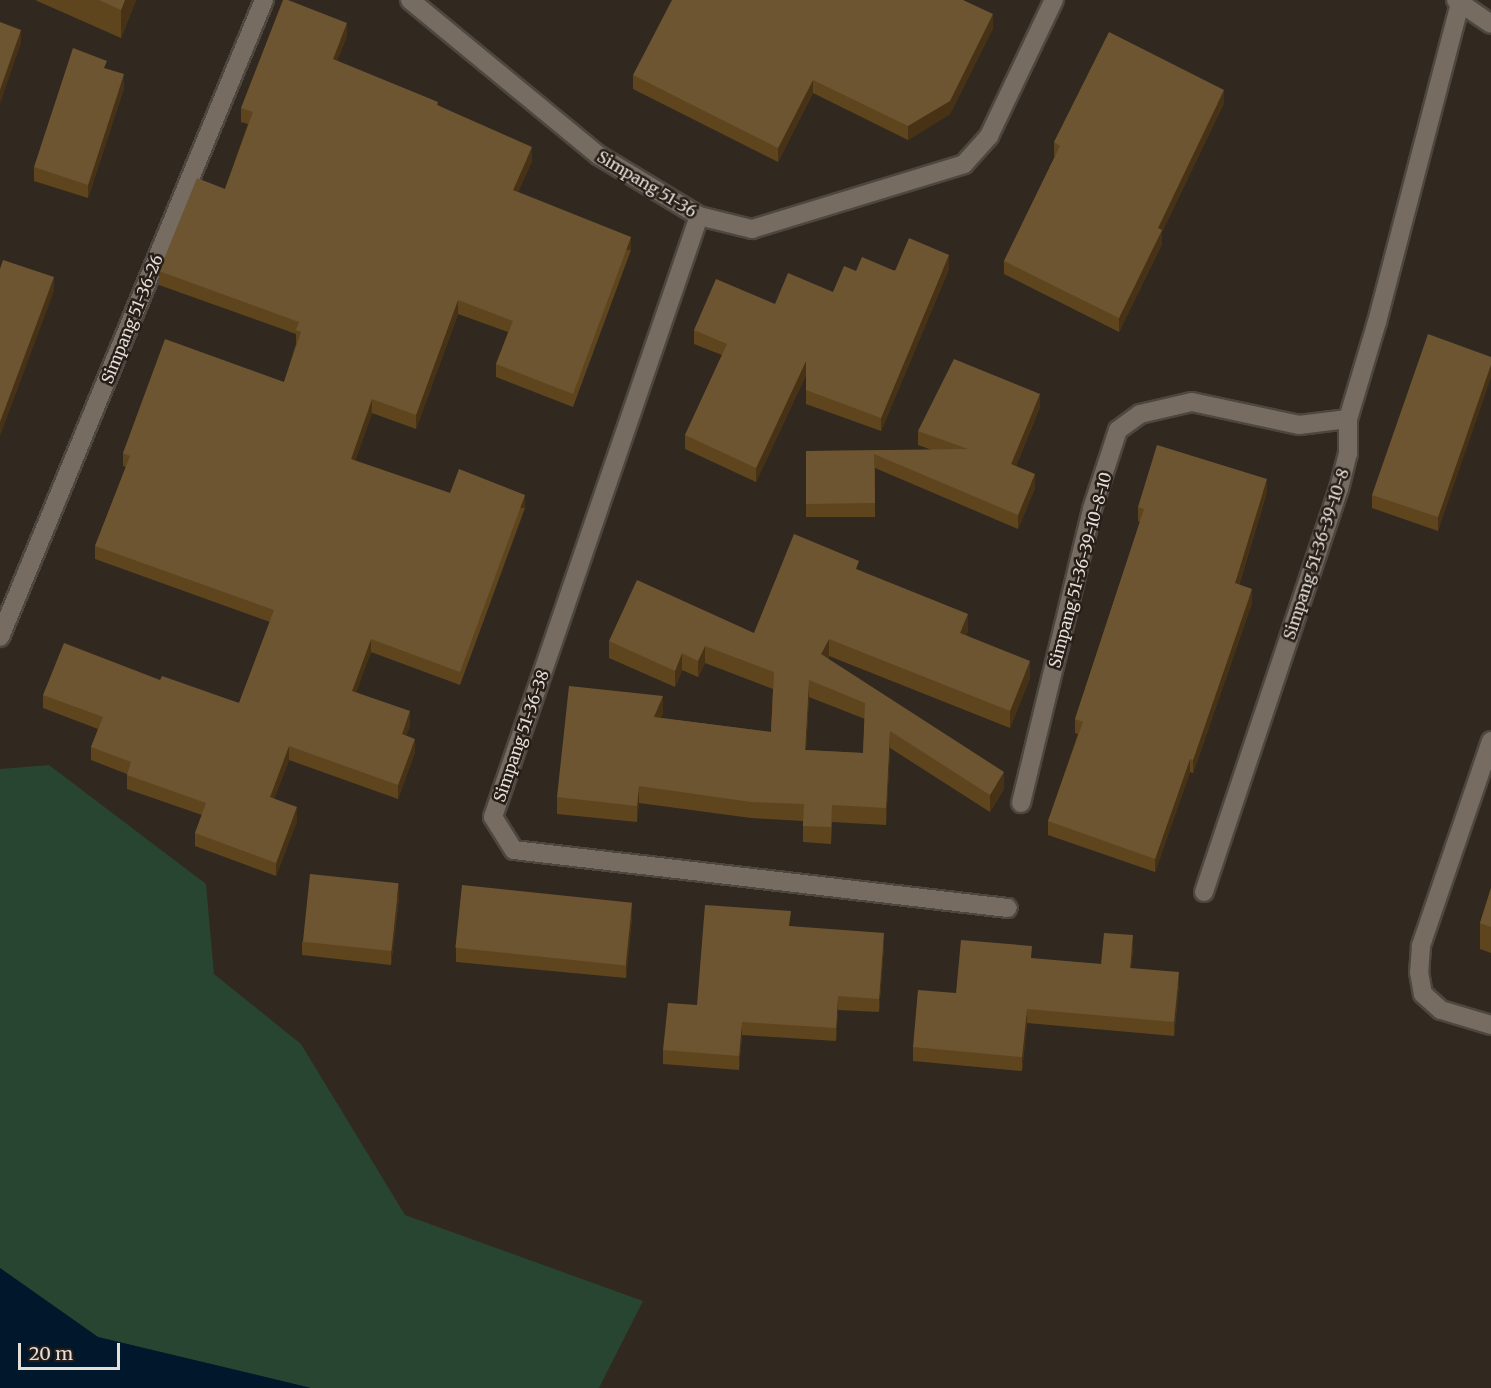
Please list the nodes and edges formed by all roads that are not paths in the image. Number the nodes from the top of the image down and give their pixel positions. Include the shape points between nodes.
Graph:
1 (264, 0) edge
2 (410, 0) edge
3 (1054, 0) edge
4 (1458, 1) edge
5 (1491, 24) edge
6 (699, 216) junction
7 (1348, 419) junction
8 (0, 637) edge
9 (1491, 741) edge
10 (1021, 803) dead end
11 (1204, 892) dead end
12 (1008, 908) dead end
13 (1491, 1025) edge

1 - 8 street, Simpang 51-36-26
2 - 6 street, Simpang 51-36 via 598,155
3 - 6 street, Simpang 51-36 via 989,136 964,164 752,229
4 - 5 street
4 - 7 street, Simpang 51-36-39-10-8 via 1377,322
6 - 12 street, Simpang 51-36-38 via 493,817 514,850
7 - 10 street, Simpang 51-36-39-10-8-10 via 1299,425 1192,402 1140,414 1118,430 1092,509
7 - 11 street, Simpang 51-36-39-10-8 via 1348,454 1339,489
9 - 13 street via 1421,946 1419,972 1423,994 1441,1010

